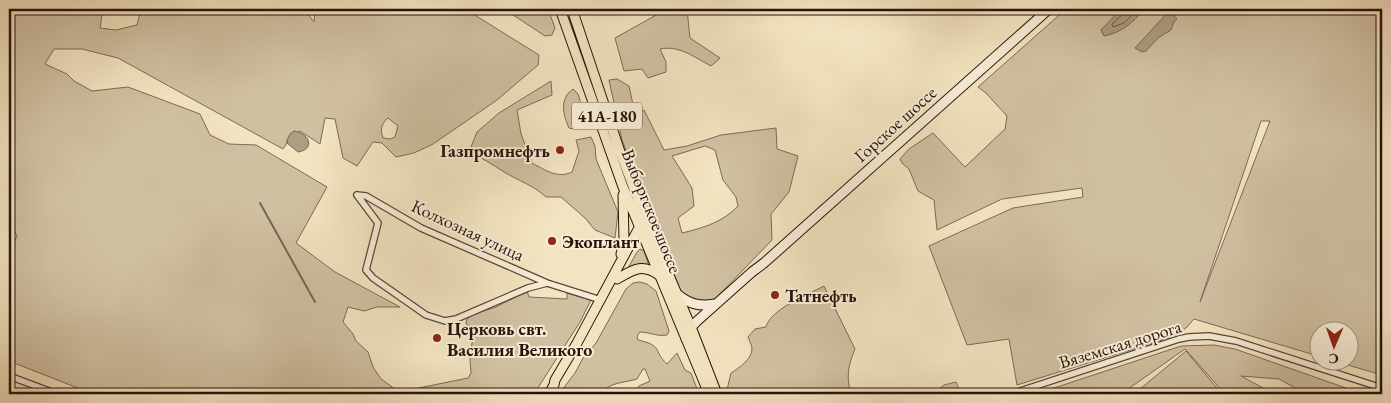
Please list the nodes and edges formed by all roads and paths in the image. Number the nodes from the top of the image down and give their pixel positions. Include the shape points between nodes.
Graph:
1 (560, 9) edge
2 (572, 9) edge
3 (1049, 9) edge
4 (623, 187) junction
5 (642, 227) junction
6 (620, 263) junction
7 (764, 263) junction
8 (660, 277) junction
9 (617, 279) junction
10 (547, 283) junction
11 (677, 294) junction
12 (601, 300) junction
13 (718, 303) junction
14 (690, 332) junction
15 (9, 376) edge
16 (554, 385) junction
17 (1382, 388) edge
18 (57, 394) edge
19 (549, 394) edge
20 (709, 394) edge
21 (717, 394) edge
22 (1011, 394) edge

1 - 4 main road, Выборгское шоссе / 41А-180
2 - 5 main road, Выборгское шоссе / 41А-180
3 - 7 main road, Горское шоссе
4 - 5 main road, Выборгское шоссе / 41А-180
4 - 6 main road via 624,240
5 - 6 main road
5 - 8 main road, Выборгское шоссе / 41А-180
5 - 9 main road
5 - 11 main road, Выборгское шоссе / 41А-180
6 - 12 main road
7 - 13 main road, Горское шоссе
7 - 14 main road, Горское шоссе via 756,274
8 - 9 main road via 639,268
8 - 14 main road, Выборгское шоссе / 41А-180
9 - 16 main road via 582,344
10 - 10 street, Колхозная улица via 421,228 366,196 357,195 378,223 366,270 372,278 426,315 445,321 456,319
10 - 12 street, Колхозная улица
11 - 13 main road via 693,304 706,306
11 - 14 main road, Выборгское шоссе / 41А-180
12 - 16 main road
13 - 14 main road, Горское шоссе
14 - 20 main road, Выборгское шоссе / 41А-180
14 - 21 main road, Выборгское шоссе / 41А-180
15 - 18 street
16 - 19 main road
17 - 22 street, Вяземская дорога via 1236,340 1197,336

